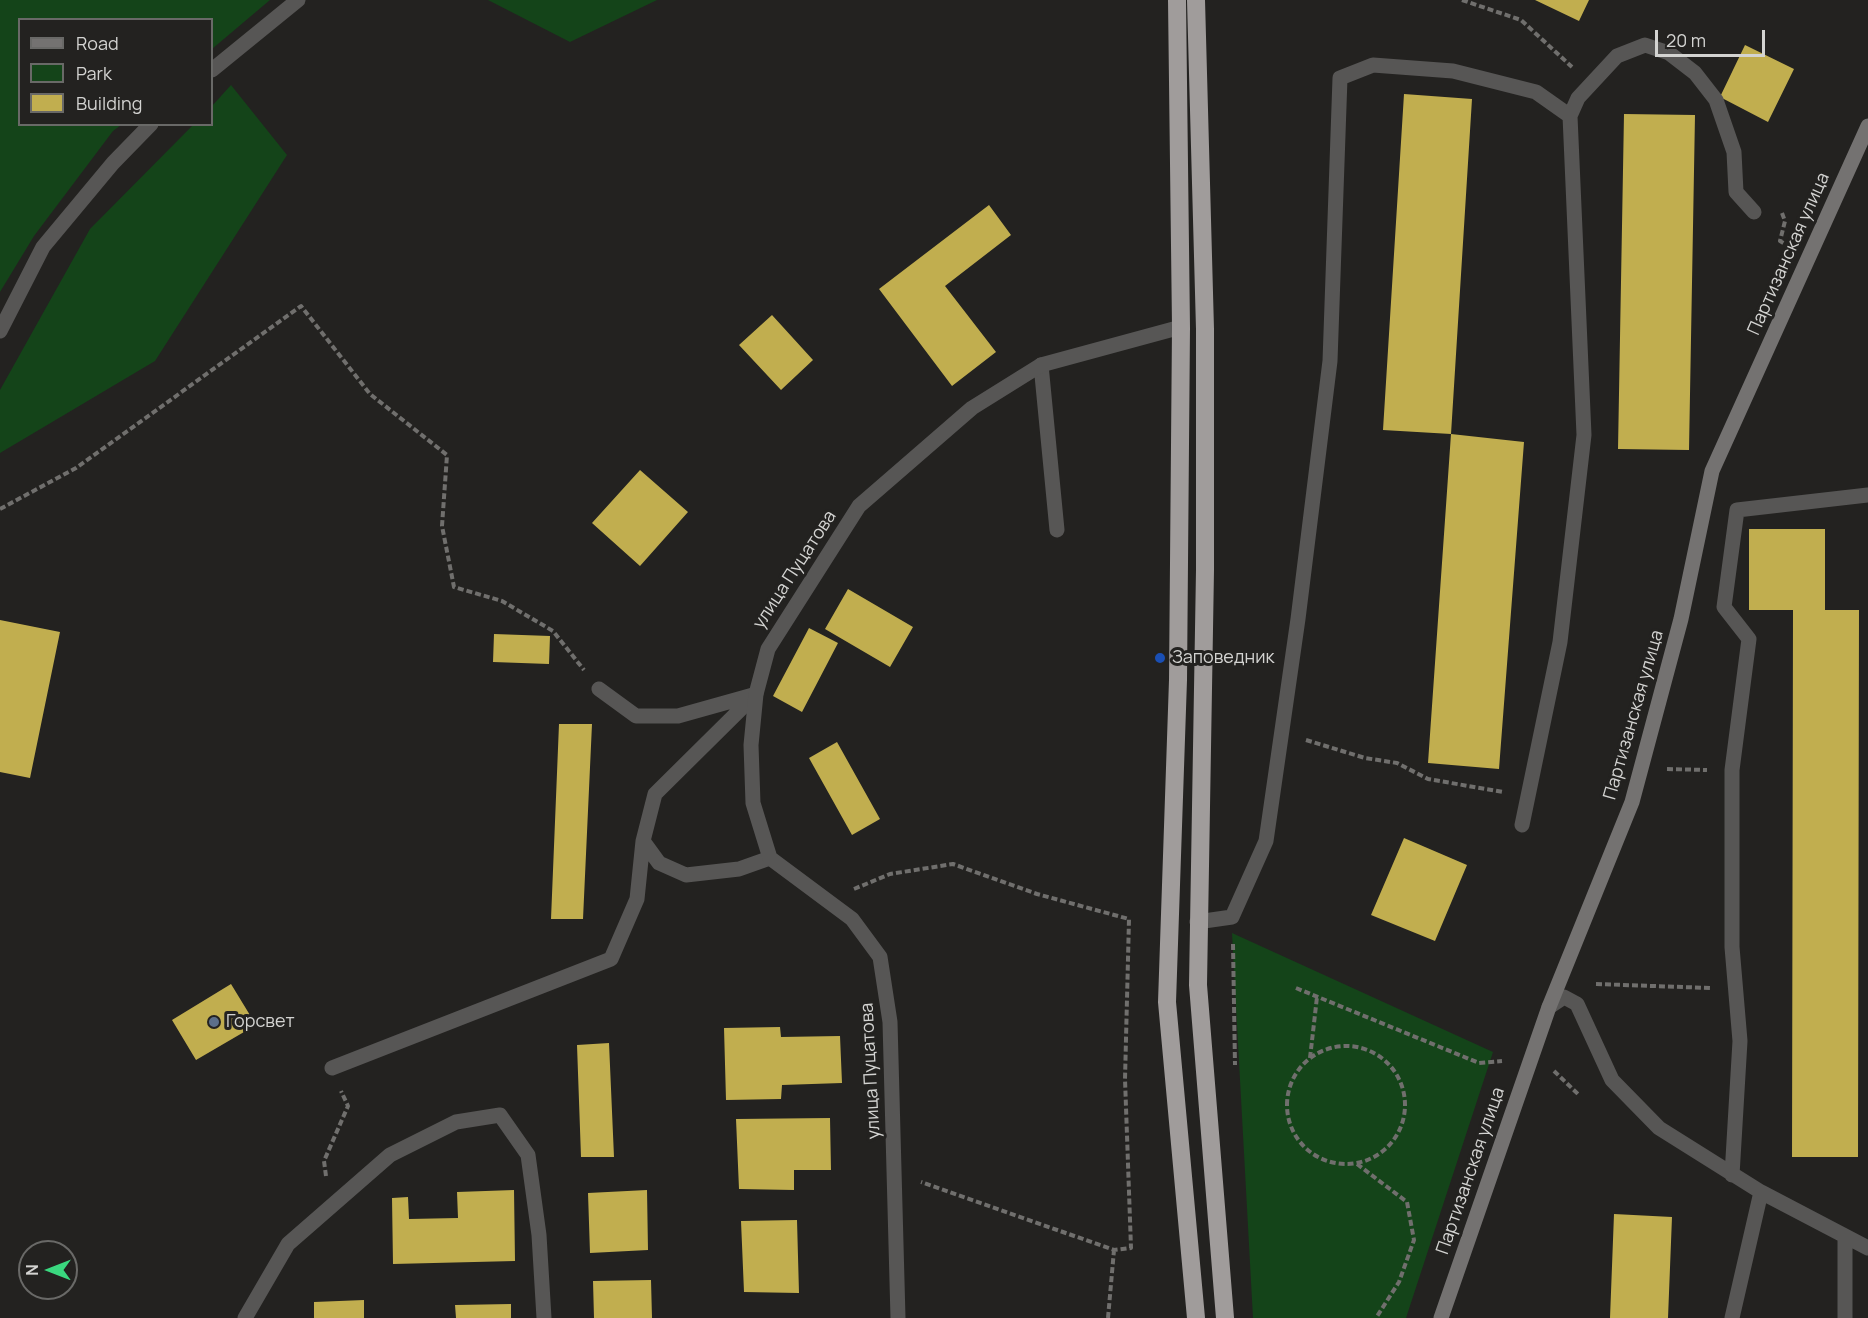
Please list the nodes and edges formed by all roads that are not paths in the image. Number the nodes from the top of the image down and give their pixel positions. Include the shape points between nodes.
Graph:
1 (298, 0) edge
2 (1177, 0) edge
3 (1196, 0) edge
4 (213, 69) edge
5 (1570, 117) junction
6 (149, 126) edge
7 (1868, 126) edge
8 (1754, 212) road end
9 (1181, 327) junction
10 (0, 331) edge
11 (1041, 365) junction
12 (1868, 495) edge
13 (1057, 530) dead end
14 (598, 689) road end
15 (756, 694) junction
16 (1522, 825) dead end
17 (643, 841) junction
18 (770, 858) junction
19 (1197, 922) junction
20 (1549, 1007) junction
21 (332, 1068) road end
22 (1732, 1175) junction
23 (1761, 1192) junction
24 (1845, 1236) junction
25 (1868, 1248) edge
26 (245, 1318) edge
27 (544, 1318) edge
28 (898, 1318) edge
29 (1196, 1318) edge
30 (1225, 1318) edge
31 (1441, 1318) edge
32 (1732, 1318) edge
33 (1845, 1318) edge

1 - 4 street
2 - 9 highway
3 - 19 highway via 1205,329 1205,570
5 - 8 street via 1589,83 1617,56 1645,45 1669,53 1695,73 1716,100 1734,152 1736,192
5 - 16 street via 1584,435 1560,642
5 - 19 street via 1536,92 1453,71 1373,65 1340,78 1330,361 1266,841 1233,917
6 - 10 street via 43,247
7 - 20 main road, Партизанская улица via 1712,471 1681,620 1632,802
9 - 11 street, улица Пуцатова
9 - 29 highway via 1178,680 1167,1002
11 - 13 street
11 - 15 street, улица Пуцатова via 972,408 859,506 768,649
12 - 22 street via 1737,510 1724,607 1749,639 1732,771 1732,947 1740,1041
14 - 15 street via 636,716 678,716
15 - 17 street via 655,794
15 - 18 street, улица Пуцатова via 751,745 753,803
17 - 18 street via 659,863 687,875 739,869
17 - 21 street via 637,899 611,959
18 - 28 street, улица Пуцатова via 852,918 880,957 890,1022
19 - 30 highway via 1198,985
20 - 22 street via 1564,997 1577,1004 1612,1080 1659,1128
20 - 31 main road, Партизанская улица
22 - 23 street
23 - 24 street
23 - 32 street
24 - 25 street
24 - 33 street
26 - 27 street via 288,1244 390,1155 456,1122 500,1115 528,1155 539,1235

